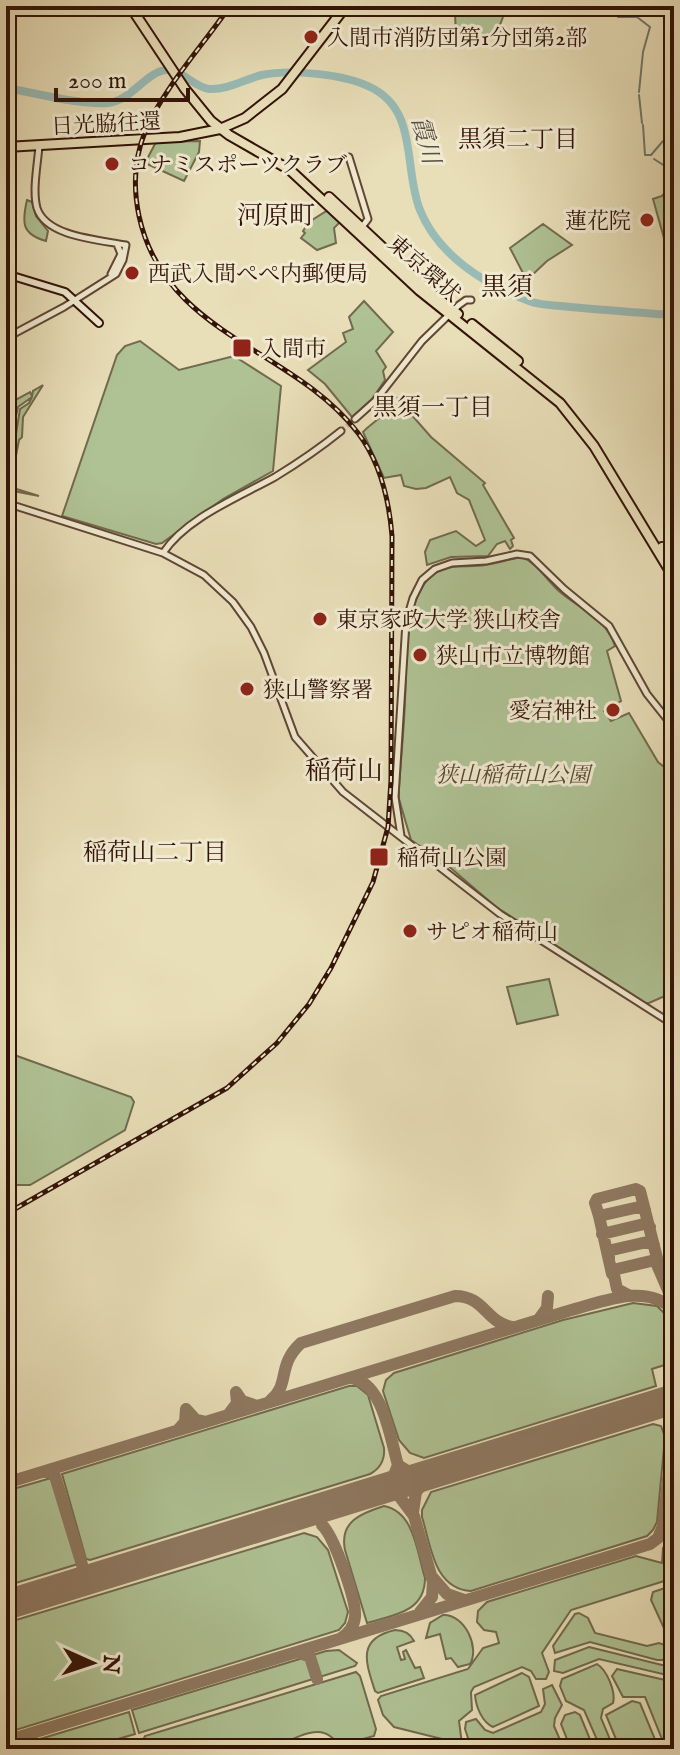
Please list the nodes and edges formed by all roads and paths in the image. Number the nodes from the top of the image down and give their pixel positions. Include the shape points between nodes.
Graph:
1 (133, 6) edge
2 (346, 6) edge
3 (223, 128) junction
4 (39, 145) junction
5 (6, 147) edge
6 (349, 157) dead end
7 (361, 228) junction
8 (6, 274) edge
9 (76, 300) junction
10 (471, 300) dead end
11 (452, 312) junction
12 (99, 323) dead end
13 (6, 338) edge
14 (355, 419) tunnel mouth
15 (341, 431) tunnel mouth
16 (6, 503) edge
17 (163, 553) junction
18 (674, 567) edge
19 (674, 578) edge
20 (674, 728) edge
21 (401, 837) junction
22 (674, 1025) edge

1 - 3 highway, 東京環状 via 203,112
2 - 3 highway, 日光脇往還 via 287,84 245,118
3 - 4 highway, 日光脇往還 via 180,137
3 - 7 highway, 東京環状 via 293,166
3 - 11 highway, 東京環状 via 290,170 397,270
4 - 5 highway, 日光脇往還
4 - 9 street via 36,204 43,219 57,230 112,242 122,252 111,275
6 - 7 street via 368,219
7 - 11 highway, 東京環状
8 - 9 main road
9 - 12 main road
9 - 13 street
10 - 11 street
11 - 14 street
11 - 18 highway, 東京環状 via 571,407
11 - 19 highway, 東京環状 via 576,420
15 - 17 street via 301,462 210,513
16 - 17 street
17 - 21 street via 204,575 233,602 261,645 295,737 343,792
20 - 21 street via 640,683 609,626 530,556 444,565 422,580 406,622 395,797
21 - 22 street via 500,914

